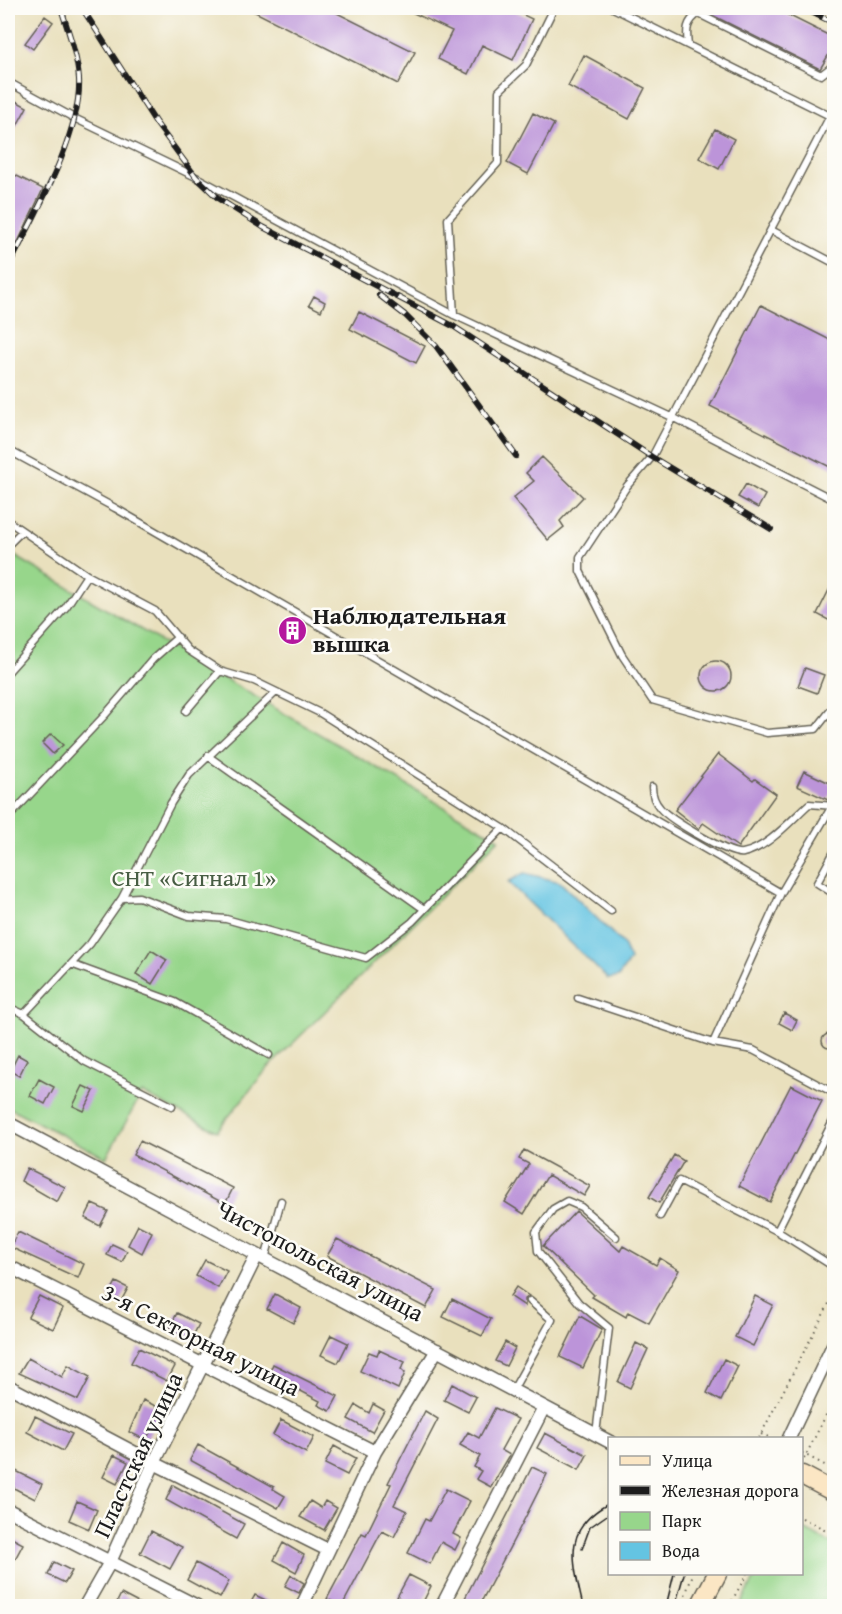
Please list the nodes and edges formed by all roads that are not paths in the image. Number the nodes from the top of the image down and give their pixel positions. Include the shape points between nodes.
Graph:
1 (554, 8) edge
2 (613, 8) edge
3 (687, 8) edge
4 (699, 13) junction
5 (688, 45) junction
6 (834, 65) edge
7 (8, 82) edge
8 (834, 108) edge
9 (830, 116) junction
10 (771, 230) junction
11 (834, 263) edge
12 (454, 315) junction
13 (674, 418) junction
14 (8, 450) edge
15 (834, 500) edge
16 (8, 521) edge
17 (22, 531) junction
18 (8, 545) edge
19 (87, 575) junction
20 (178, 637) junction
21 (220, 671) junction
22 (8, 672) edge
23 (276, 692) junction
24 (834, 706) edge
25 (186, 711) dead end
26 (208, 756) junction
27 (652, 787) dead end
28 (833, 806) edge
29 (8, 818) edge
30 (503, 828) junction
31 (834, 852) edge
32 (781, 893) junction
33 (834, 894) edge
34 (122, 898) junction
35 (424, 909) junction
36 (611, 911) dead end
37 (71, 964) junction
38 (578, 998) dead end
39 (8, 1007) edge
40 (24, 1014) junction
41 (713, 1043) junction
42 (269, 1055) dead end
43 (834, 1093) edge
44 (172, 1106) dead end
45 (834, 1119) edge
46 (8, 1123) edge
47 (281, 1201) dead end
48 (660, 1216) dead end
49 (777, 1231) junction
50 (616, 1237) dead end
51 (261, 1257) junction
52 (8, 1266) edge
53 (834, 1267) edge
54 (530, 1301) dead end
55 (834, 1343) edge
56 (437, 1350) junction
57 (204, 1365) junction
58 (8, 1386) edge
59 (513, 1391) junction
60 (544, 1407) junction
61 (596, 1434) junction
62 (789, 1437) edge
63 (608, 1441) edge
64 (375, 1452) junction
65 (154, 1463) junction
66 (803, 1476) edge
67 (834, 1492) edge
68 (8, 1510) edge
69 (328, 1550) junction
70 (110, 1562) junction
71 (716, 1575) edge
72 (85, 1606) edge
73 (197, 1606) edge
74 (302, 1606) edge
75 (442, 1606) edge
76 (700, 1606) edge

1 - 12 lane via 526,64 499,91 498,163 448,219
2 - 5 lane
3 - 4 lane
4 - 5 lane via 686,28
4 - 6 lane via 821,75
5 - 9 lane
7 - 12 lane
8 - 9 lane
9 - 10 lane
10 - 11 lane
10 - 13 lane
12 - 13 lane
13 - 15 lane
13 - 24 lane via 652,457 627,486 580,557 580,571 622,655 652,700 767,733 816,729
14 - 32 lane
16 - 17 lane
17 - 18 lane
17 - 19 lane
19 - 20 lane via 155,611
19 - 22 lane via 66,607
20 - 21 lane via 188,650
20 - 29 lane via 153,659
21 - 23 lane
21 - 25 lane
23 - 26 lane
23 - 30 lane via 320,714
26 - 34 lane via 178,791
26 - 35 lane
27 - 28 lane via 661,809 717,845 740,854 756,849 809,804
28 - 32 lane
30 - 35 lane
30 - 36 lane
31 - 33 lane via 817,883
32 - 41 lane
34 - 35 lane via 139,897 189,916 226,919 366,958
34 - 37 lane
37 - 40 lane
37 - 42 lane via 174,1002
38 - 41 lane
39 - 40 lane
40 - 44 lane via 84,1061
41 - 43 lane via 753,1050
45 - 49 lane
46 - 51 street, Чистопольская улица
47 - 51 lane
48 - 49 lane via 679,1181
49 - 53 lane
50 - 61 lane via 581,1207 567,1201 554,1209 536,1232 538,1251 579,1303 609,1328
51 - 56 street, Чистопольская улица
51 - 57 street, Пластская улица
52 - 57 street, 3-я Секторная улица
54 - 59 lane via 552,1320
55 - 62 street
56 - 59 street, Чистопольская улица
56 - 64 street
57 - 64 street, 3-я Секторная улица
57 - 65 street, Пластская улица
58 - 65 street
59 - 60 street, Чистопольская улица
60 - 61 street, Чистопольская улица
60 - 75 street
61 - 63 street, Чистопольская улица
64 - 69 street
65 - 69 street
65 - 70 street, Пластская улица
66 - 67 main road
68 - 70 street
69 - 74 street
70 - 72 street, Пластская улица
70 - 73 street
71 - 76 main road

